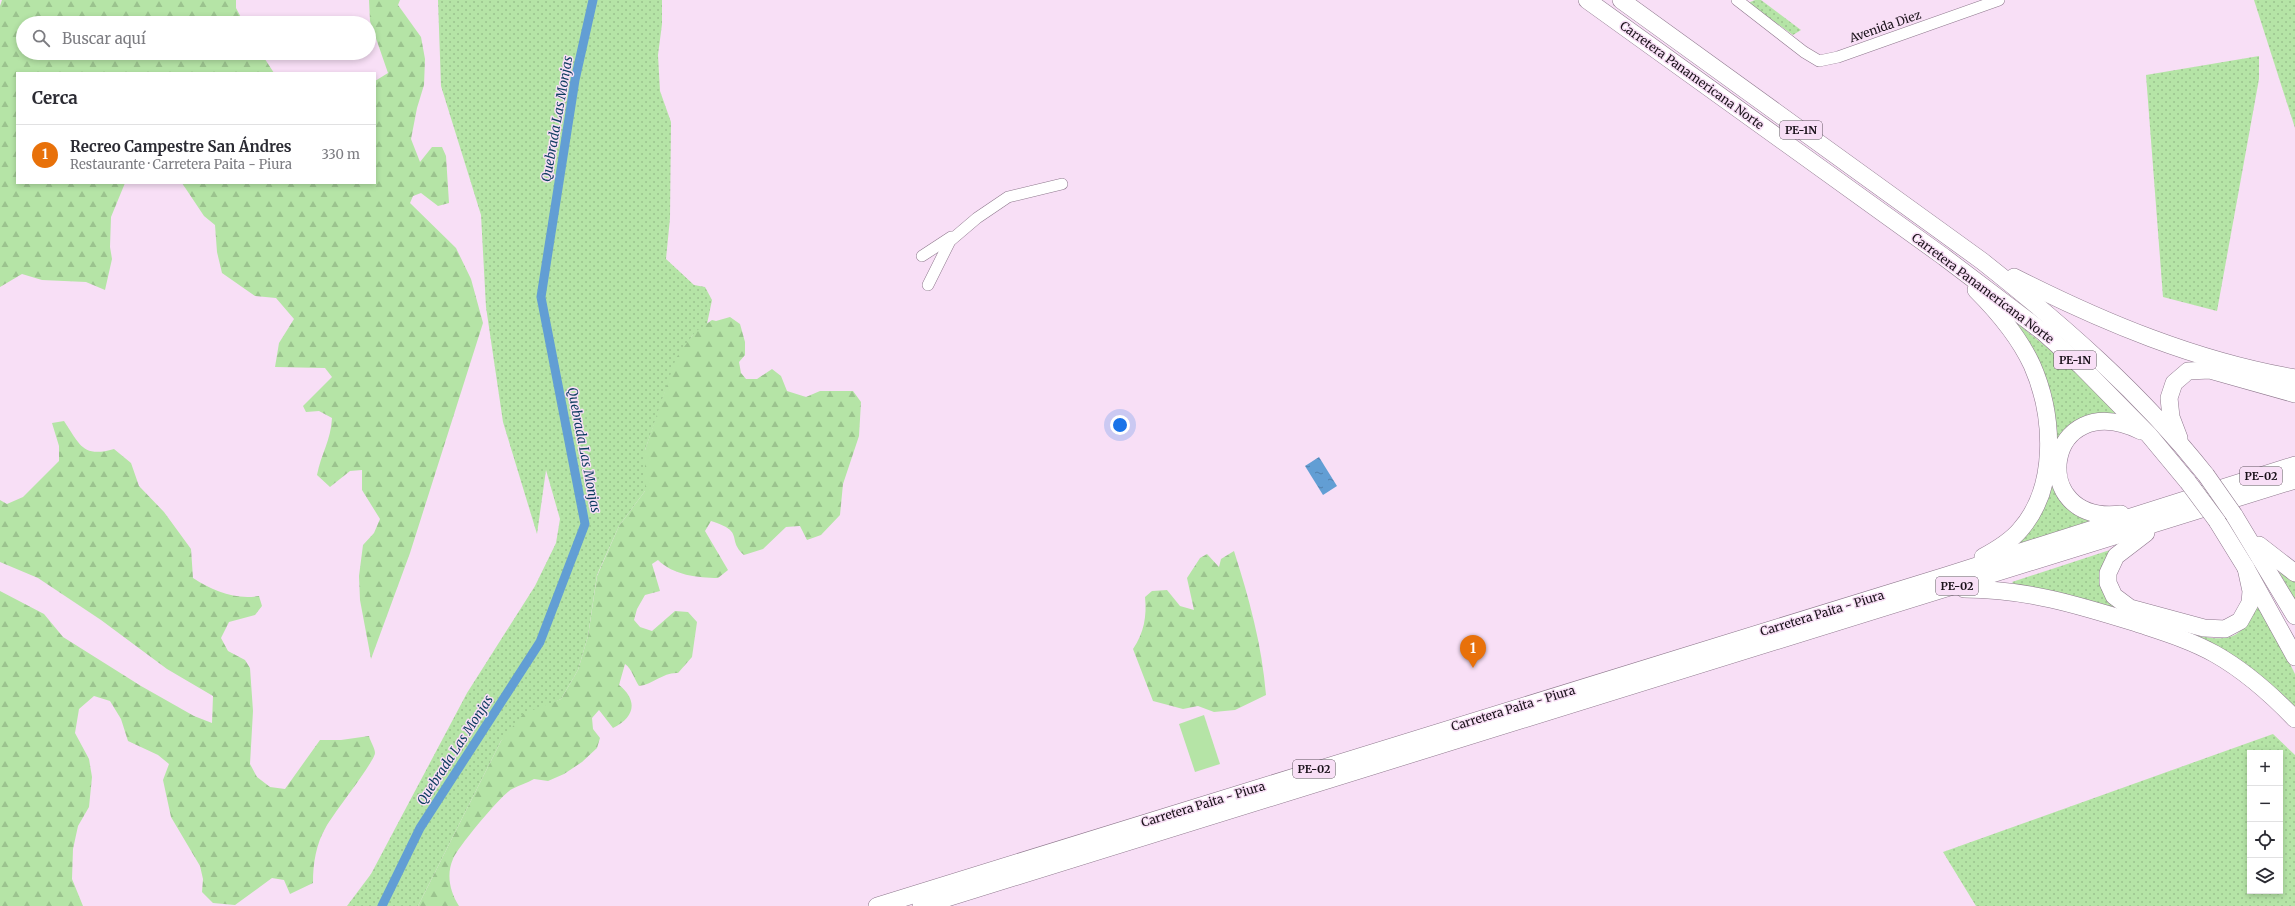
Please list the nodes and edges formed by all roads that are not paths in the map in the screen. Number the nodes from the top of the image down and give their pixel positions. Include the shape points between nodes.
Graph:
1 (1587, 0) edge
2 (1621, 0) edge
3 (1737, 0) edge
4 (1999, 0) edge
5 (1642, 16) junction
6 (1632, 32) junction
7 (1062, 184) dead end
8 (960, 231) junction
9 (922, 256) dead end
10 (1944, 257) junction
11 (1982, 261) junction
12 (928, 286) dead end
13 (2295, 378) edge
14 (2295, 394) edge
15 (2150, 435) junction
16 (2182, 446) junction
17 (2295, 458) edge
18 (2287, 467) edge
19 (2295, 480) edge
20 (2273, 487) junction
21 (2295, 488) edge
22 (2149, 511) junction
23 (2161, 523) junction
24 (2247, 534) junction
25 (2246, 568) junction
26 (2295, 573) edge
27 (1948, 582) junction
28 (2295, 616) edge
29 (2295, 657) edge
30 (2295, 719) edge
31 (877, 906) edge
32 (920, 906) edge

1 - 6 highway, Carretera Panamericana Norte / PE-1N
2 - 5 highway, Carretera Panamericana Norte / PE-1N
3 - 4 street, Avenida Diez via 1819,61
5 - 6 highway
5 - 11 highway, Carretera Panamericana Norte / PE-1N
6 - 10 highway, Carretera Panamericana Norte / PE-1N
7 - 8 street via 1008,198
8 - 9 street
8 - 12 street via 942,254
10 - 15 highway, Carretera Panamericana Norte / PE-1N via 2043,332
10 - 27 highway via 2000,316 2025,352 2037,378 2043,401 2048,449 2038,500 2020,530
11 - 13 highway via 2087,312 2153,339 2240,366
11 - 16 highway, Carretera Panamericana Norte / PE-1N via 2092,353
14 - 16 highway via 2210,370 2188,371 2174,383 2168,398 2171,417
15 - 22 highway via 2118,422 2093,421 2082,426 2067,439 2061,450 2058,467 2066,495 2083,510 2108,515
15 - 25 highway, Carretera Panamericana Norte / PE-1N, bridge via 2217,521
16 - 24 highway, Carretera Panamericana Norte / PE-1N, bridge via 2206,475
17 - 18 highway
18 - 22 highway, PE-02
19 - 20 highway, PE-02
20 - 21 highway
20 - 23 highway, Carretera Paita - Piura / PE-02
22 - 27 highway, Carretera Paita - Piura / PE-02
23 - 25 highway via 2120,551 2110,564 2110,588 2114,596 2125,606 2204,628 2225,629 2240,621 2250,604
23 - 27 highway, Carretera Paita - Piura / PE-02
24 - 26 highway
24 - 28 highway, Carretera Panamericana Norte / PE-1N
25 - 29 highway, Carretera Panamericana Norte / PE-1N
27 - 30 highway via 2040,595 2195,644 2227,661 2254,680
27 - 31 highway, Carretera Paita - Piura / PE-02
27 - 32 highway, Carretera Paita - Piura / PE-02

